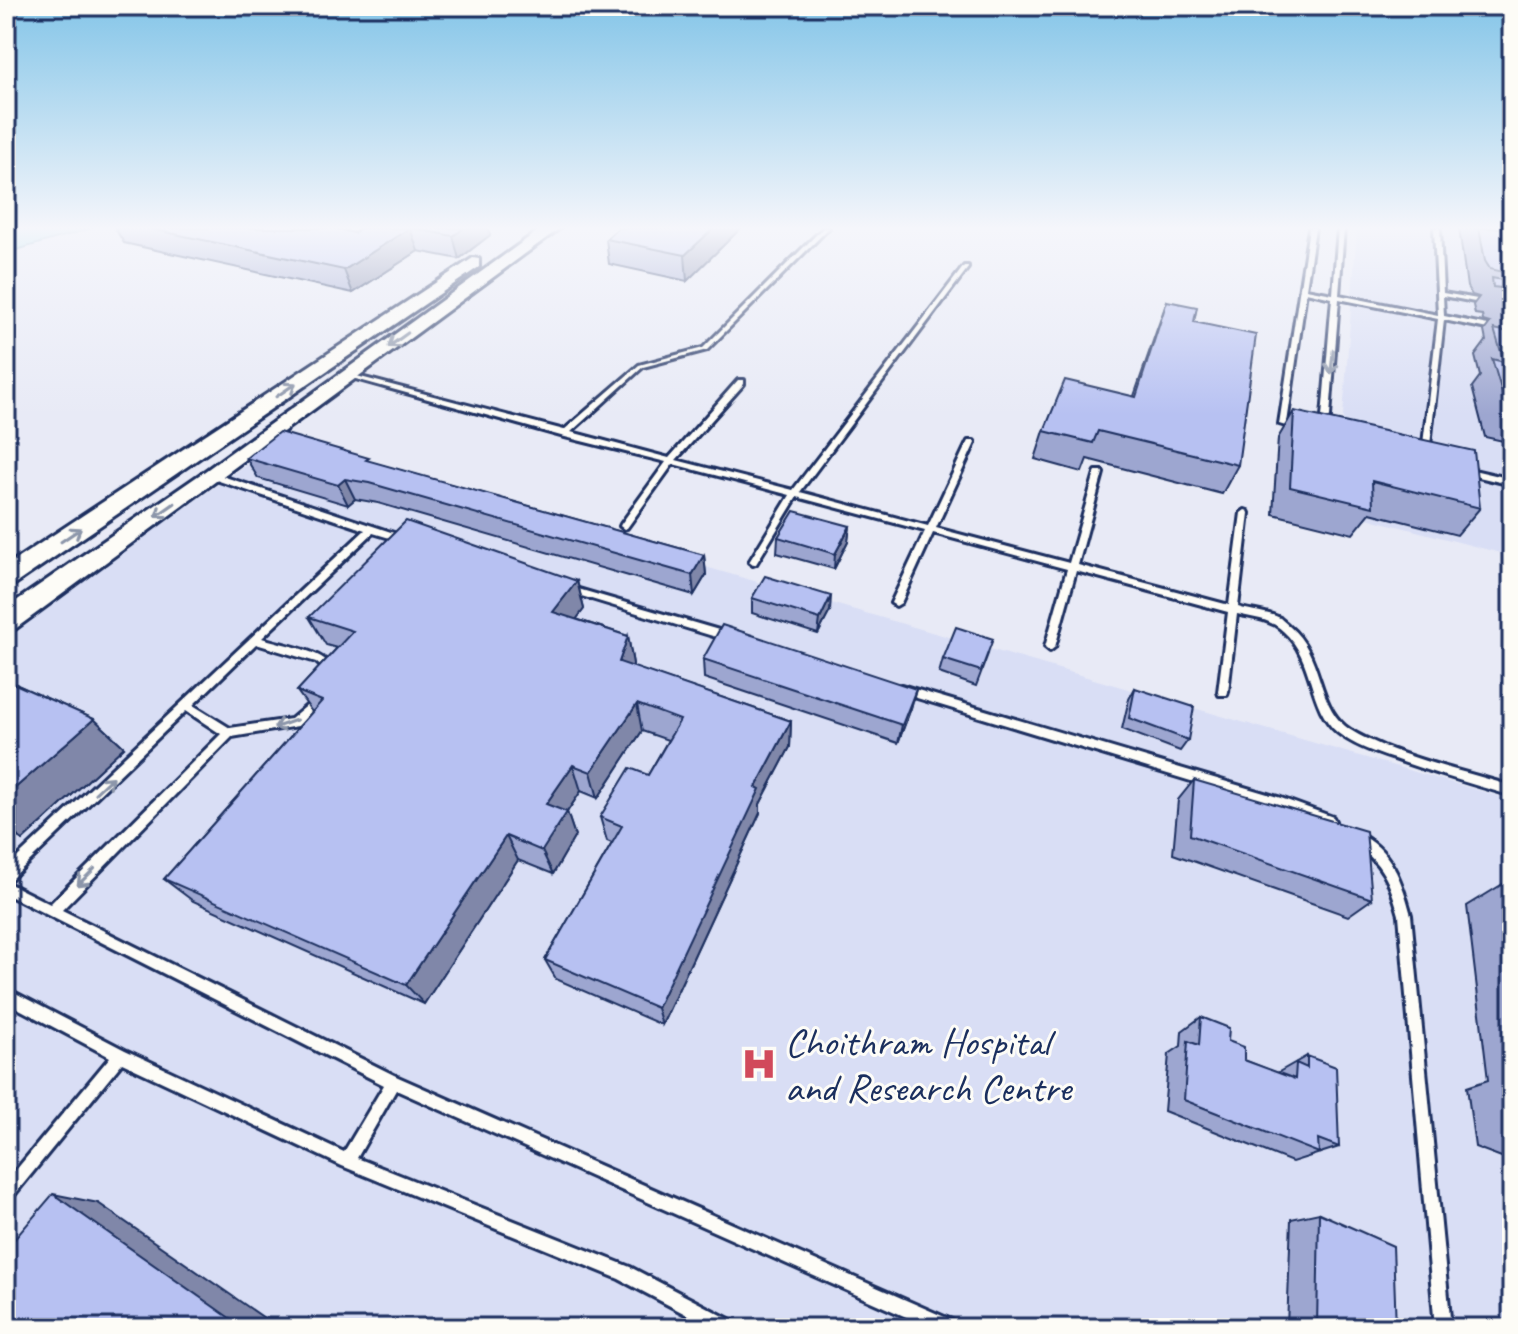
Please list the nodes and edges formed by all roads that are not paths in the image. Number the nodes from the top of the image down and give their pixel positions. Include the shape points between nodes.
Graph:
1 (429, 290) edge
2 (467, 290) edge
3 (764, 290) edge
4 (948, 290) edge
5 (1304, 290) edge
6 (1305, 290) edge
7 (1338, 290) edge
8 (1440, 290) edge
9 (1440, 294) junction
10 (1338, 297) junction
11 (1512, 307) edge
12 (1441, 319) junction
13 (1512, 332) edge
14 (349, 376) junction
15 (741, 382) dead end
16 (564, 434) junction
17 (1325, 435) junction
18 (1339, 439) edge
19 (971, 443) dead end
20 (670, 462) junction
21 (1425, 462) edge
22 (1454, 468) edge
23 (1099, 473) dead end
24 (213, 476) junction
25 (1512, 482) edge
26 (794, 495) junction
27 (1245, 513) dead end
28 (624, 526) dead end
29 (371, 529) junction
30 (930, 531) junction
31 (416, 543) edge
32 (753, 562) dead end
33 (1073, 567) junction
34 (6, 578) edge
35 (551, 584) edge
36 (896, 603) dead end
37 (1232, 607) junction
38 (6, 622) edge
39 (256, 640) junction
40 (747, 642) edge
41 (1050, 647) dead end
42 (884, 684) edge
43 (1223, 692) dead end
44 (188, 707) junction
45 (229, 733) junction
46 (1512, 791) edge
47 (6, 876) edge
48 (6, 888) edge
49 (52, 911) junction
50 (6, 995) edge
51 (120, 1055) junction
52 (393, 1082) junction
53 (347, 1161) junction
54 (6, 1194) edge
55 (729, 1328) edge
56 (950, 1328) edge
57 (1443, 1328) edge

34 -> 1 main road
2 -> 14 main road
3 - 16 lane via 705,349 641,366
4 - 26 lane
5 - 17 lane via 1283,424
6 - 10 lane
7 - 10 lane
8 - 9 lane
9 - 11 lane
9 - 12 lane
10 - 12 lane
10 -> 17 lane
12 - 13 lane
12 - 21 lane
14 - 16 lane
14 - 24 main road
15 - 20 lane
16 - 20 lane
17 - 18 lane
19 - 30 lane
20 - 26 lane
20 - 28 lane
22 - 25 lane
23 - 33 lane
24 - 29 lane
24 -> 38 main road
26 - 30 lane
26 - 32 lane
27 - 37 lane
29 - 31 lane
29 - 39 lane
30 - 33 lane
30 - 36 lane
33 - 37 lane
33 - 41 lane
35 - 40 lane
37 - 43 lane
37 - 46 lane via 1277,621 1297,635 1333,722 1346,734 1368,746
39 - 44 lane
39 -> 45 lane via 319,659 330,667 332,684 294,723
42 - 57 lane via 1281,803 1332,822 1374,849 1395,875 1405,915
44 - 45 lane
47 -> 44 lane
45 -> 49 lane
48 - 49 lane
49 - 52 lane
50 - 51 lane
51 - 53 lane
51 - 54 lane
52 - 53 lane
52 - 56 lane
53 - 55 lane via 624,1273

